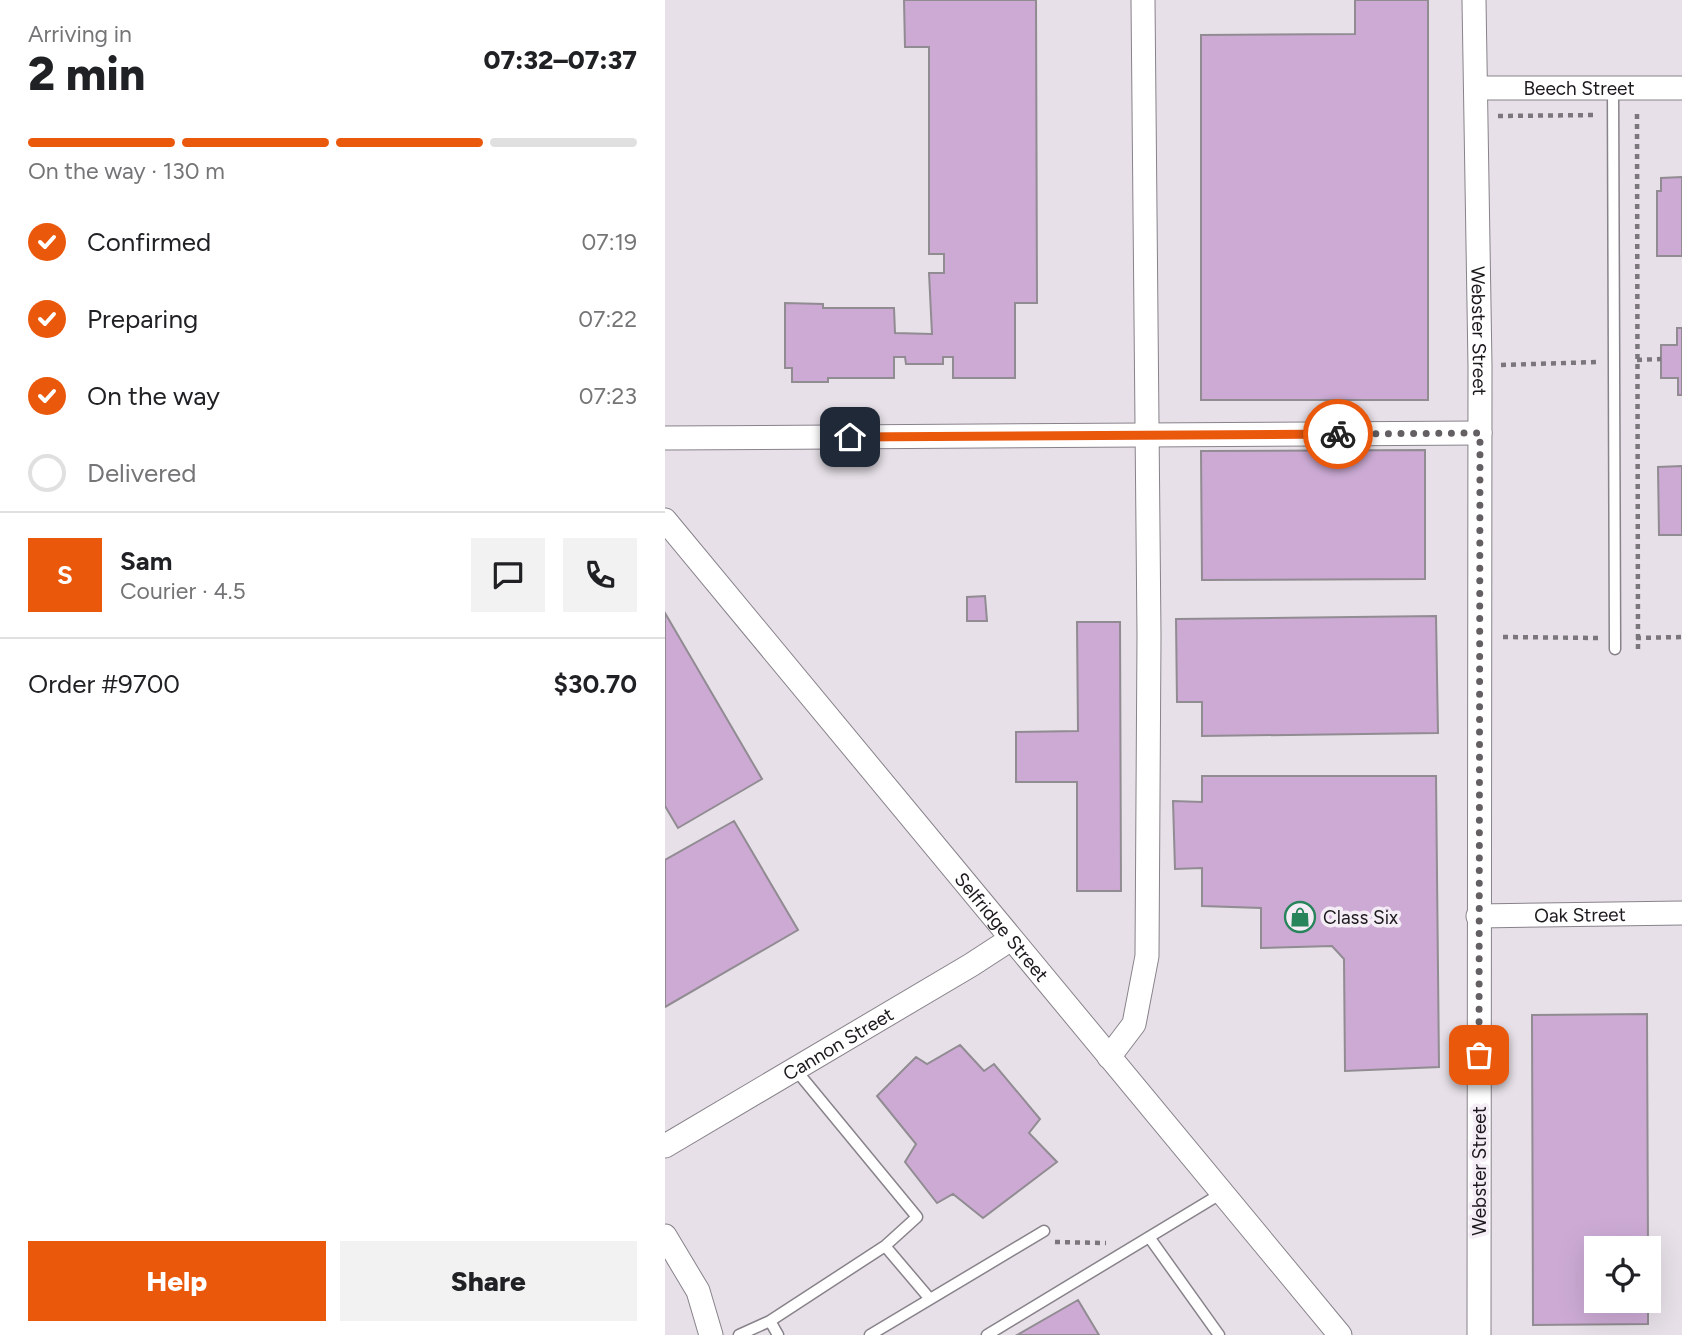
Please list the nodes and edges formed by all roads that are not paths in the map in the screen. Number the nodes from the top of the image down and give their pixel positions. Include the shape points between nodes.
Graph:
1 (1143, 0) edge
2 (1474, 0) edge
3 (1613, 87) junction
4 (1476, 88) junction
5 (1682, 88) edge
6 (1480, 433) junction
7 (1147, 435) junction
8 (665, 438) edge
9 (665, 520) edge
10 (1615, 643) road end
11 (1682, 913) edge
12 (1478, 916) junction
13 (1011, 939) junction
14 (1109, 1056) junction
15 (795, 1069) junction
16 (665, 1146) edge
17 (1222, 1193) junction
18 (1044, 1231) dead end
19 (665, 1236) edge
20 (1149, 1237) junction
21 (885, 1246) junction
22 (930, 1299) junction
23 (771, 1321) junction
24 (712, 1335) edge
25 (740, 1335) edge
26 (778, 1335) edge
27 (870, 1335) edge
28 (987, 1335) edge
29 (1219, 1335) edge
30 (1340, 1335) edge
31 (1479, 1335) edge

1 - 7 street
2 - 4 street, Webster Street
3 - 4 street, Beech Street
3 - 5 street, Beech Street
3 - 10 lane
4 - 6 street, Webster Street
6 - 7 street
6 - 12 street, Webster Street
7 - 8 street
7 - 14 street via 1147,956 1134,1024
9 - 13 street, Selfridge Street
11 - 12 street, Oak Street
12 - 31 street, Webster Street
13 - 14 street, Selfridge Street
13 - 15 street, Cannon Street
14 - 17 street, Selfridge Street
15 - 16 street, Cannon Street
15 - 21 lane via 917,1217
17 - 20 lane
17 - 30 street, Selfridge Street
18 - 22 lane
19 - 24 street via 698,1290
20 - 28 lane
20 - 29 lane
21 - 22 lane
21 - 23 lane
22 - 27 lane
23 - 25 lane
23 - 26 lane

